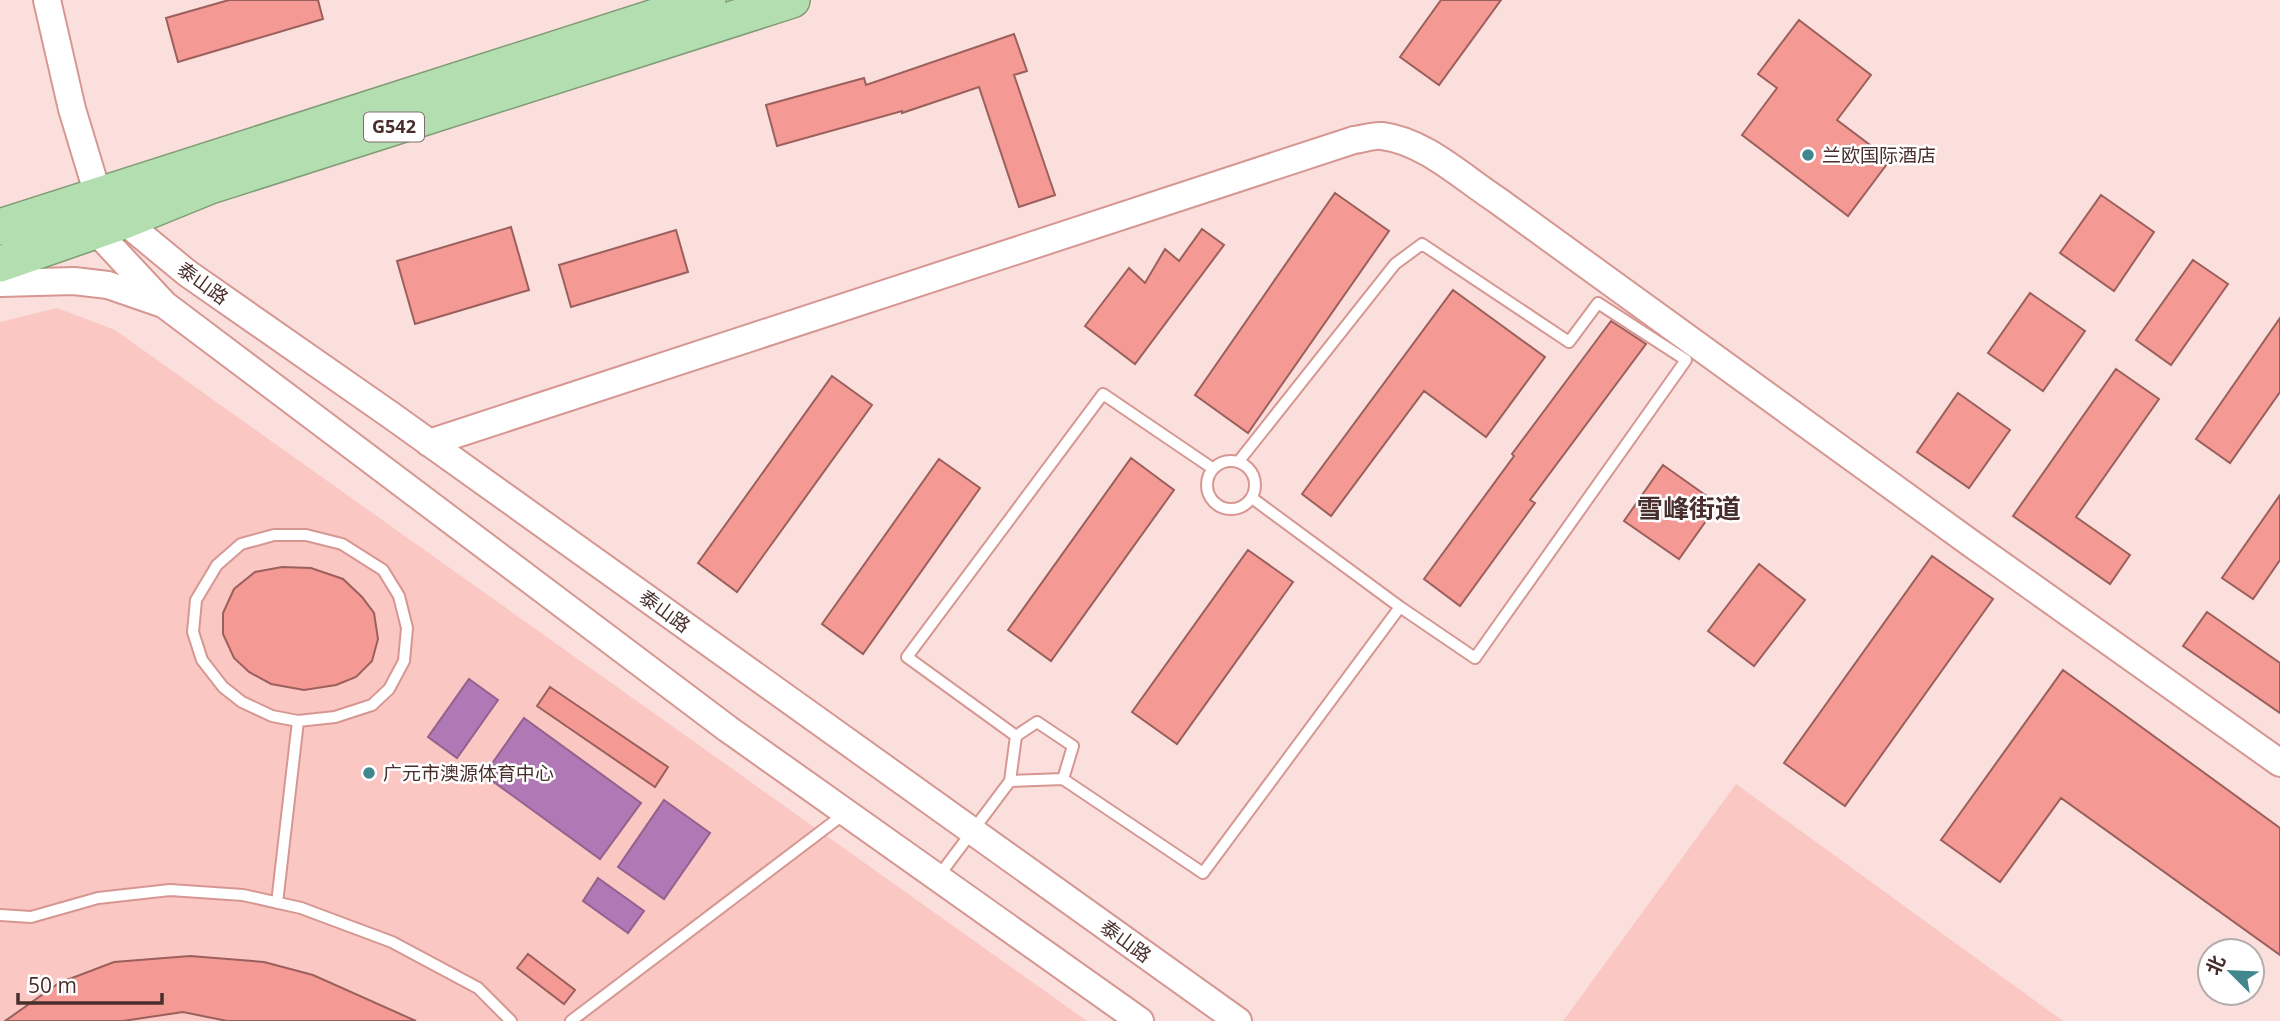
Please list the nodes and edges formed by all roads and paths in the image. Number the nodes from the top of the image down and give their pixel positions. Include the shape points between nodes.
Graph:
1 (30, 0) edge
2 (47, 0) edge
3 (708, 0) edge
4 (792, 0) edge
5 (100, 212) junction
6 (0, 227) edge
7 (14, 273) edge
8 (0, 283) edge
9 (0, 293) edge
10 (165, 305) junction
11 (429, 443) junction
12 (1239, 461) junction
13 (1212, 468) junction
14 (1252, 498) junction
15 (1399, 607) junction
16 (299, 721) junction
17 (1016, 736) junction
18 (2280, 763) edge
19 (1063, 779) junction
20 (1010, 781) junction
21 (846, 812) junction
22 (972, 831) junction
23 (938, 877) junction
24 (277, 902) junction
25 (0, 915) edge
26 (511, 1021) edge
27 (571, 1021) edge
28 (1140, 1021) edge
29 (1238, 1021) edge

1 - 5 street via 54,108
2 - 5 street
3 - 5 highway, G542
4 - 5 highway, G542 via 210,186
5 - 6 highway, G542
5 - 7 highway, G542
5 - 10 street, 泰山路
5 - 11 street, 泰山路
7 - 8 street
7 - 9 street
7 - 10 street via 108,285
10 - 21 street, 泰山路 via 728,729
11 - 18 street via 1341,144 1379,136 1431,155 1497,200
11 - 22 street, 泰山路
12 - 13 lane via 1225,461
12 - 14 lane via 1251,470 1256,484
12 - 15 lane via 1395,264 1422,244 1569,342 1598,303 1686,360 1475,658
13 - 14 lane via 1206,483 1210,499 1223,509 1239,508
13 - 17 lane via 1103,394 907,657
14 - 15 lane
15 - 19 lane via 1203,873
16 - 16 lane via 335,717 372,705 389,689 404,660 407,628 399,596 383,570 342,544 306,535 274,535 241,544 217,565 197,600 193,632 202,660 223,687 272,716
16 - 24 lane
17 - 19 lane via 1037,722 1073,746
17 - 20 lane
19 - 20 lane
20 - 22 lane
21 - 23 street, 泰山路
21 - 27 lane
22 - 23 lane
22 - 29 street, 泰山路
23 - 28 street, 泰山路
24 - 25 lane via 170,890 98,898 31,917
24 - 26 lane via 393,942 478,988

